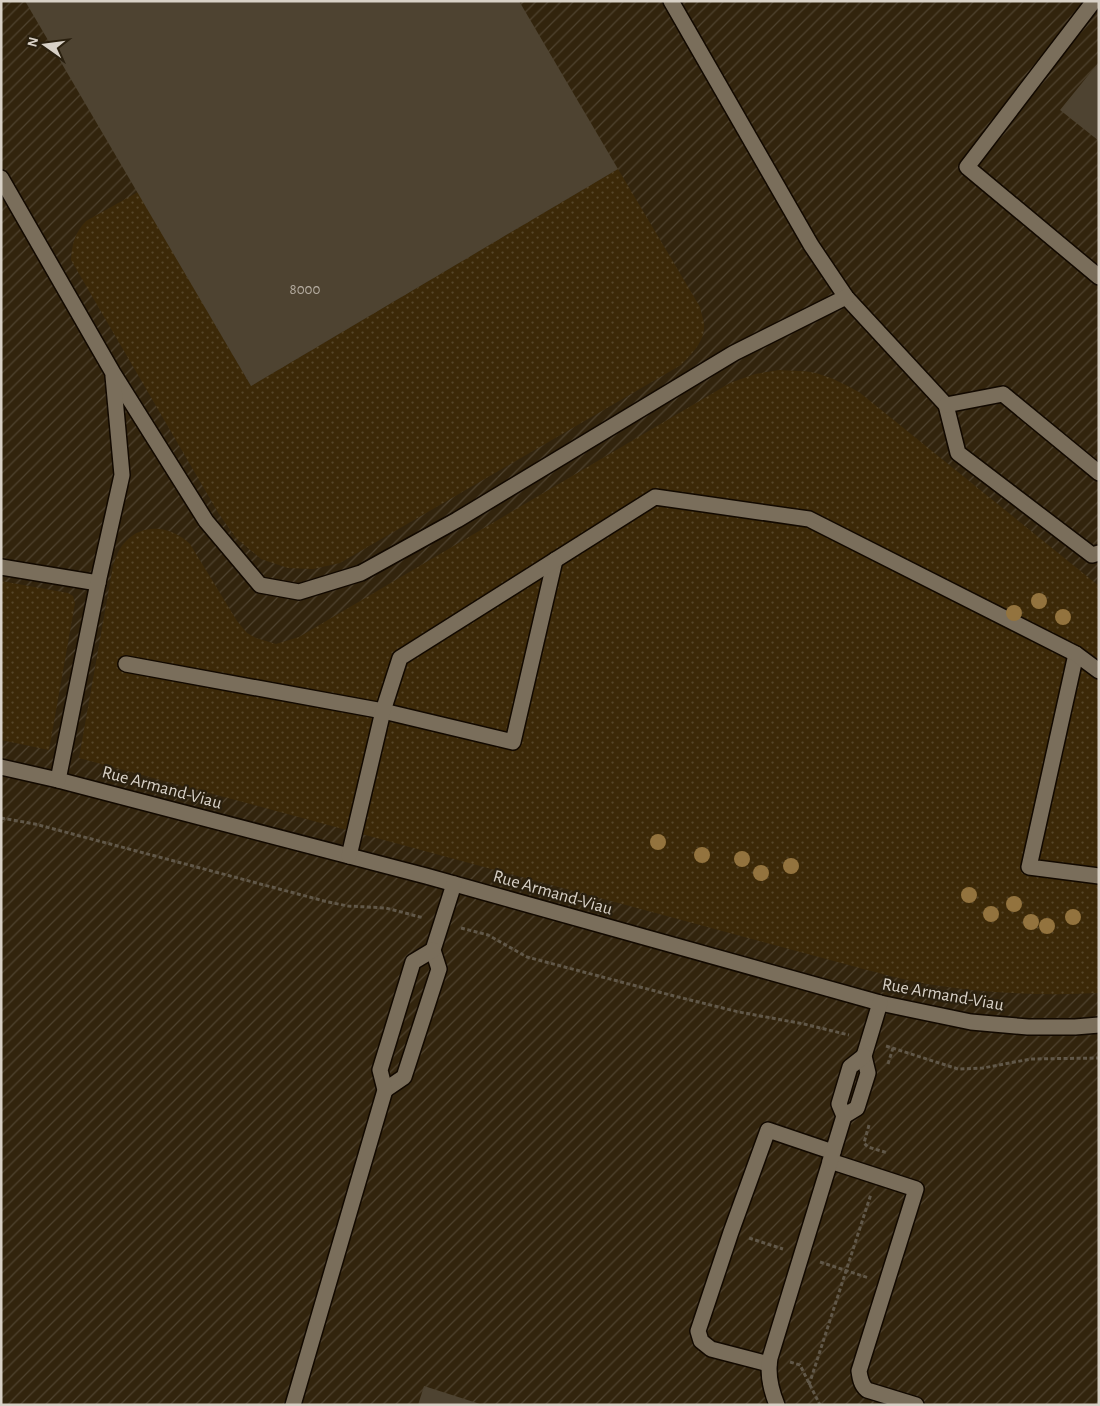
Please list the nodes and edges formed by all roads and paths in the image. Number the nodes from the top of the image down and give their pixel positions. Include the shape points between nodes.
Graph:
1 (671, 1) edge
2 (1094, 1) edge
3 (1, 178) edge
4 (1099, 277) edge
5 (846, 297) junction
6 (113, 373) junction
7 (946, 405) junction
8 (1099, 473) edge
9 (1099, 553) edge
10 (555, 560) junction
11 (1, 567) edge
12 (98, 583) junction
13 (1076, 654) junction
14 (126, 664) dead end
15 (1099, 671) edge
16 (383, 711) junction
17 (1, 767) edge
18 (58, 780) junction
19 (1, 818) edge
20 (349, 856) junction
21 (1099, 876) edge
22 (454, 884) junction
23 (397, 912) dead end
24 (484, 934) dead end
25 (433, 950) junction
26 (880, 1003) junction
27 (1099, 1025) edge
28 (869, 1041) junction
29 (1099, 1058) edge
30 (385, 1090) junction
31 (832, 1157) junction
32 (871, 1194) dead end
33 (759, 1241) dead end
34 (770, 1245) dead end
35 (838, 1268) dead end
36 (846, 1270) junction
37 (854, 1273) dead end
38 (787, 1362) dead end
39 (769, 1364) junction
40 (809, 1385) junction
41 (293, 1405) edge
42 (777, 1405) edge
43 (820, 1405) edge
44 (916, 1405) edge

1 - 5 street via 811,245
2 - 4 street via 967,167
3 - 6 street
5 - 6 street via 734,353 457,520 361,573 299,592 260,585 206,521
5 - 7 street
6 - 12 street via 122,475
7 - 8 street via 1003,394
7 - 9 street via 958,453 1092,555
10 - 13 street via 655,497 809,519
10 - 16 street via 400,658
10 - 16 street via 513,742
11 - 12 street
12 - 18 street
13 - 15 street
13 - 21 street via 1029,866
14 - 16 street
16 - 20 street
17 - 18 street, Rue Armand-Viau
18 - 20 street, Rue Armand-Viau
19 - 23 path via 328,902
20 - 22 street, Rue Armand-Viau
22 - 25 street
22 - 26 street, Rue Armand-Viau
24 - 28 path via 527,957 738,1012
25 - 30 street via 439,969 404,1077
25 - 30 street via 413,962 380,1070
26 - 27 street, Rue Armand-Viau via 924,1013 1028,1027
26 - 28 street
28 - 29 path via 958,1069 1031,1059
28 - 31 street via 864,1056 850,1067 839,1104 844,1116
30 - 41 street
31 - 39 street
31 - 39 street via 768,1130 698,1331 700,1341 711,1349
31 - 44 street via 916,1189 859,1371 867,1390
32 - 36 path
33 - 34 path
35 - 36 path
36 - 37 path
36 - 40 path
38 - 40 path via 800,1365
39 - 42 street
40 - 43 path

